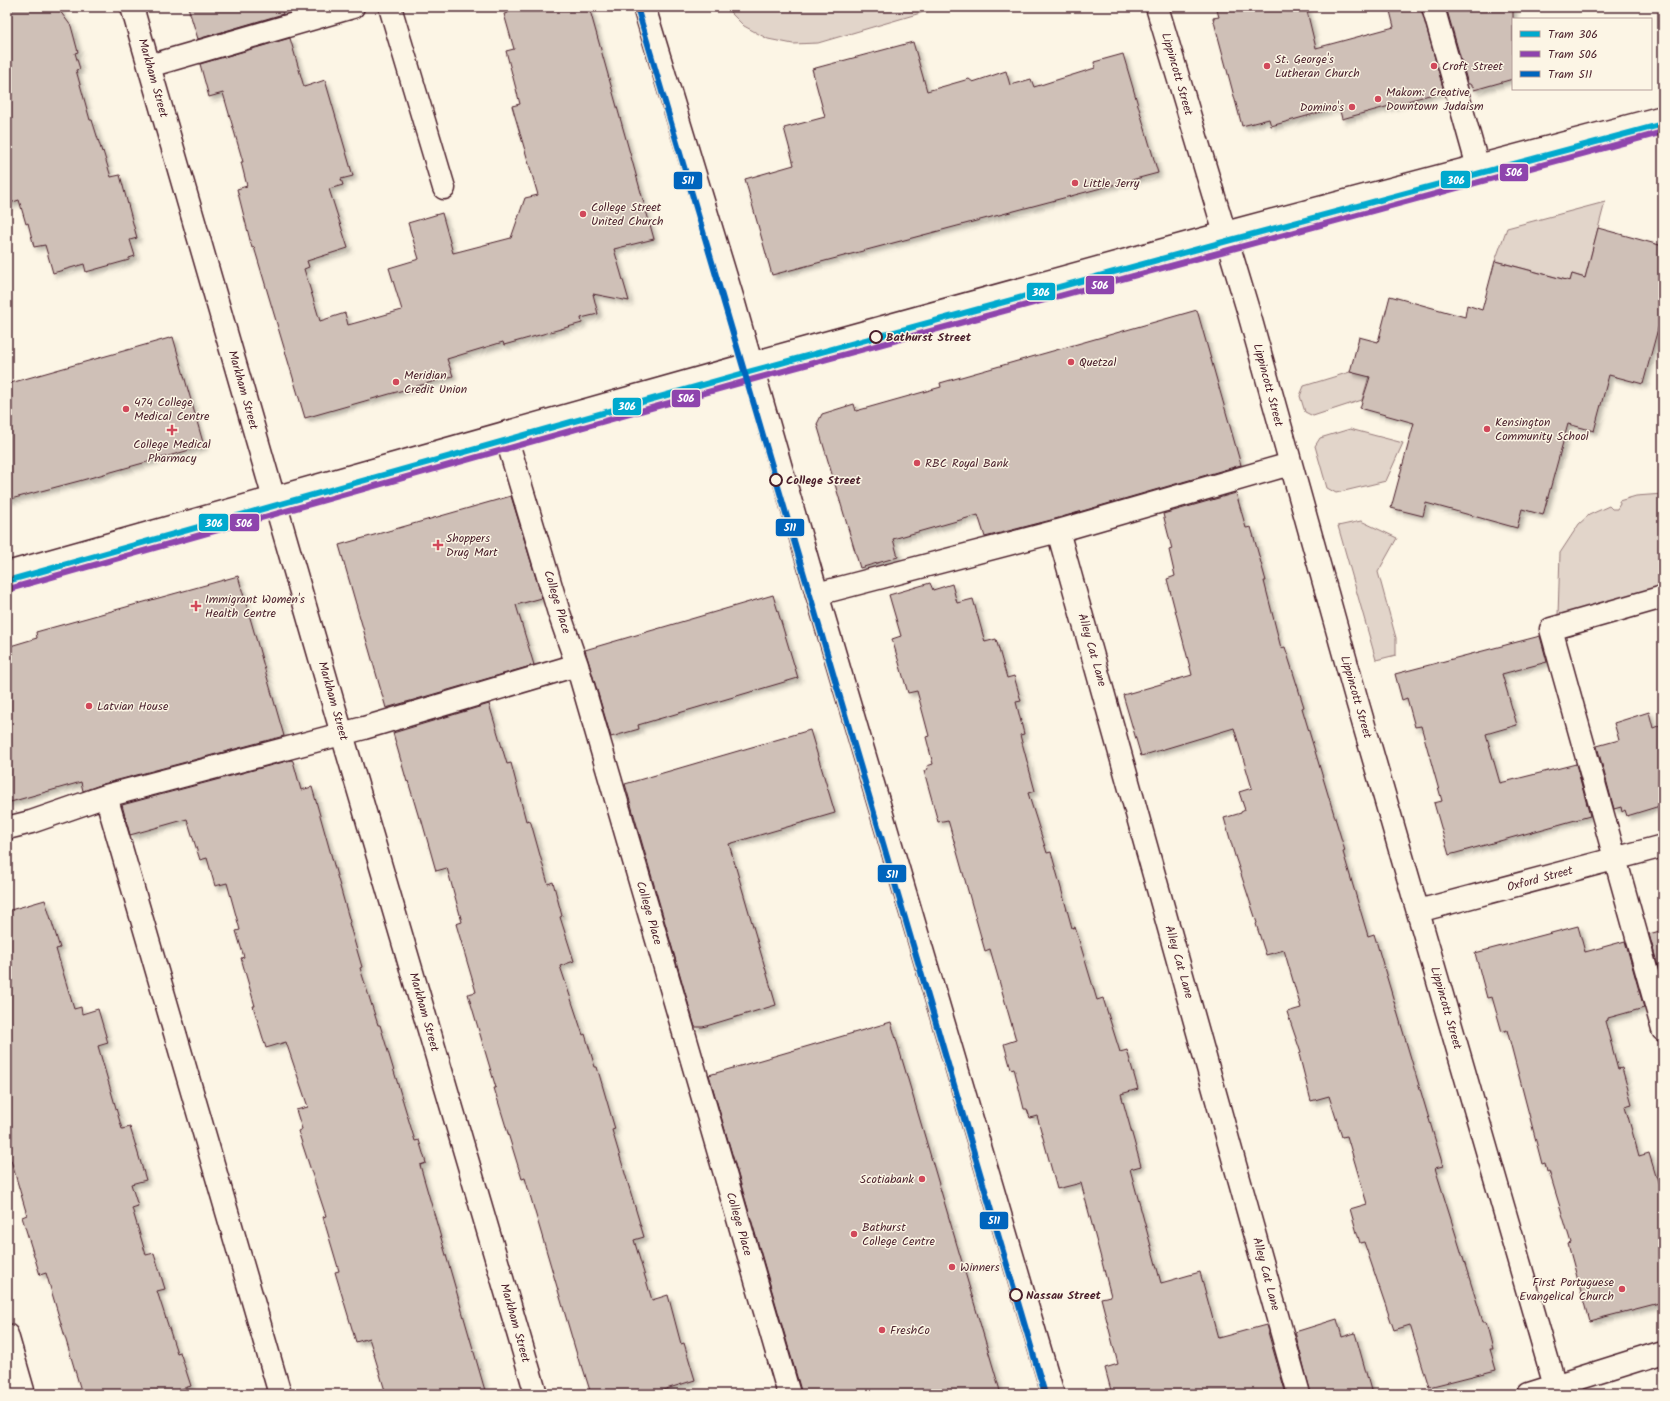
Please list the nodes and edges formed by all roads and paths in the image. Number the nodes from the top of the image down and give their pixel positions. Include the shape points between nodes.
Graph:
1 (132, 7) edge
2 (353, 7) edge
3 (390, 7) edge
4 (644, 7) edge
5 (1157, 7) edge
6 (1433, 7) edge
7 (150, 66) junction
8 (1663, 117) edge
9 (1478, 167) junction
10 (444, 188) dead end
11 (1225, 234) junction
12 (750, 364) junction
13 (505, 433) junction
14 (1290, 464) junction
15 (274, 498) junction
16 (1058, 530) junction
17 (7, 573) edge
18 (817, 594) junction
19 (1663, 597) edge
20 (577, 665) junction
21 (342, 734) junction
22 (106, 796) junction
23 (7, 828) edge
24 (1663, 846) edge
25 (1615, 859) junction
26 (1418, 911) junction
27 (1663, 1030) edge
28 (7, 1335) edge
29 (1663, 1352) edge
30 (1555, 1386) junction
31 (24, 1394) edge
32 (280, 1394) edge
33 (536, 1394) edge
34 (789, 1394) edge
35 (1053, 1394) edge
36 (1299, 1394) edge
37 (1529, 1394) edge

1 - 7 street, Markham Street
2 - 7 street
3 - 10 street
4 - 12 street
5 - 11 street, Lippincott Street
6 - 9 street
7 - 15 street, Markham Street
8 - 9 street
9 - 11 street
11 - 12 street
11 - 14 street, Lippincott Street
12 - 13 street
12 - 18 street
13 - 15 street
13 - 20 street, College Place
14 - 16 street
14 - 26 street, Lippincott Street
15 - 17 street
15 - 21 street, Markham Street
16 - 18 street
16 - 36 street, Alley Cat Lane
18 - 35 street
19 - 25 street via 1551,629
20 - 21 street
20 - 34 street, College Place
21 - 22 street
21 - 33 street, Markham Street
22 - 23 street
22 - 32 street
24 - 25 street, Oxford Street
25 - 26 street, Oxford Street
25 - 27 street
26 - 30 street, Lippincott Street
28 - 31 street
29 - 30 street
30 - 37 street

